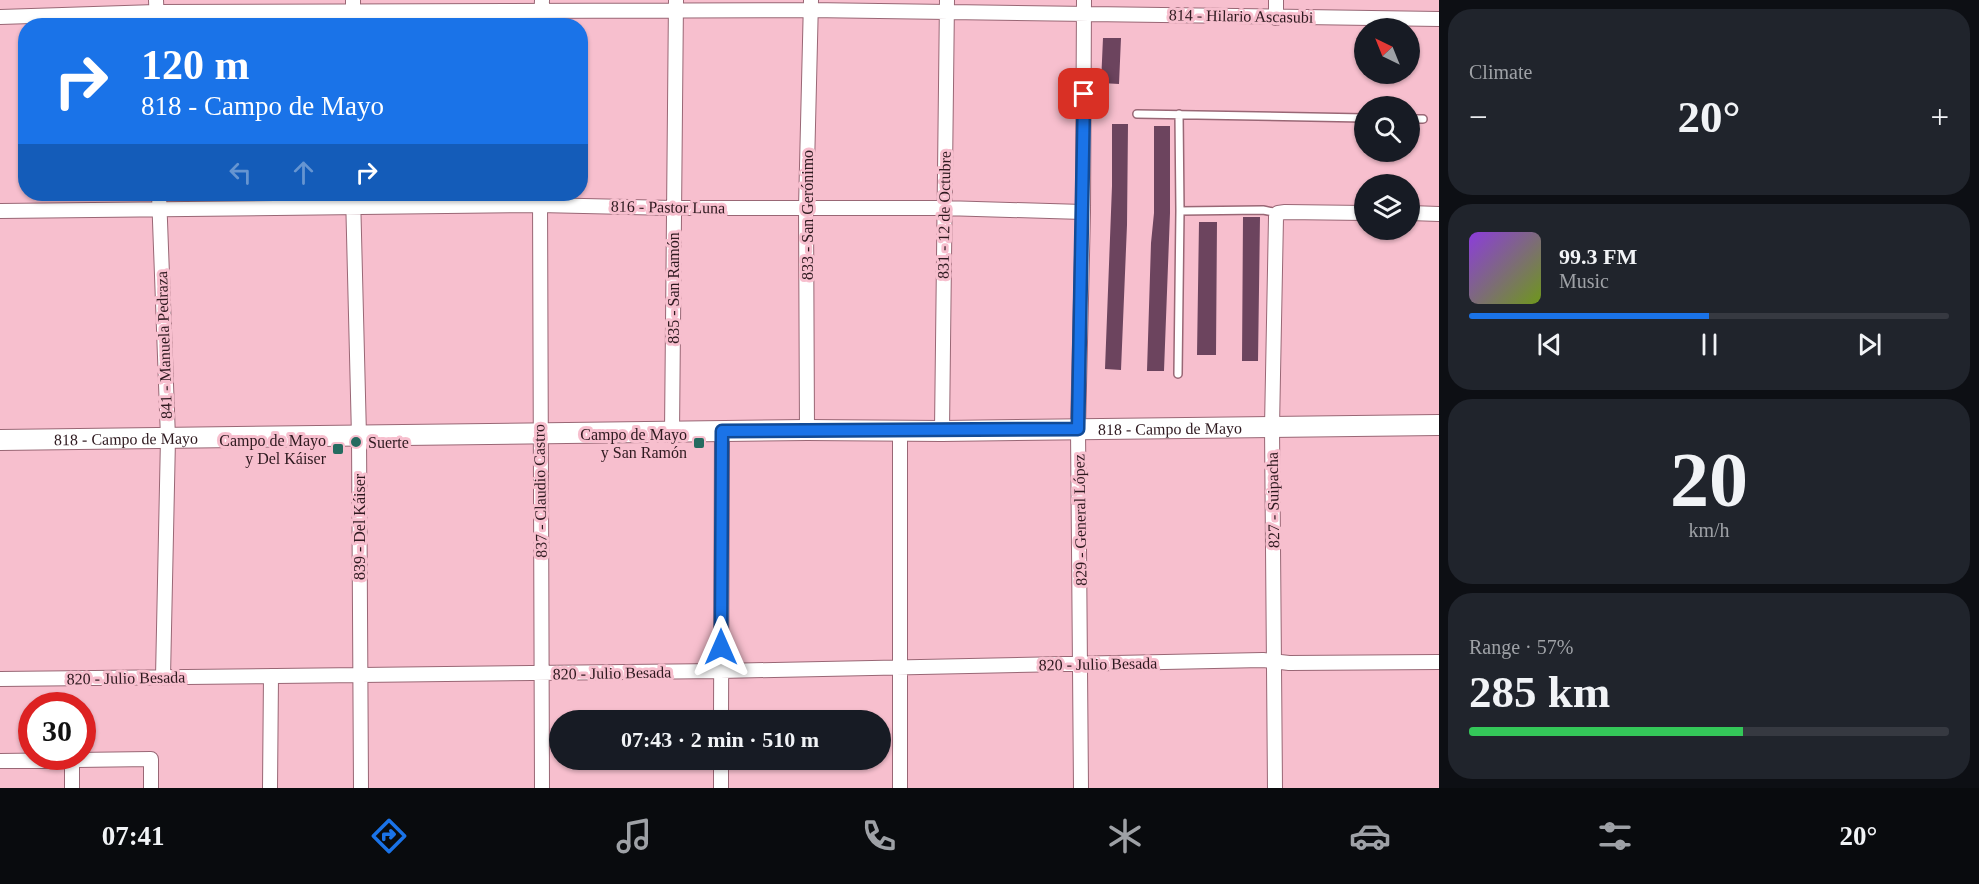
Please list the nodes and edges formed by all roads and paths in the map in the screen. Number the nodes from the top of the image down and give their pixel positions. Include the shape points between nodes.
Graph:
1 (1276, 0) edge
2 (542, 5) edge
3 (811, 5) edge
4 (676, 6) edge
5 (947, 6) edge
6 (1084, 6) edge
7 (501, 11) junction
8 (156, 12) edge
9 (353, 13) edge
10 (0, 17) edge
11 (501, 18) edge
12 (1276, 18) junction
13 (1439, 19) edge
14 (1137, 114) dead end
15 (1179, 114) junction
16 (1354, 118) edge
17 (159, 201) edge
18 (334, 201) edge
19 (353, 201) edge
20 (539, 201) edge
21 (569, 201) edge
22 (673, 208) junction
23 (806, 208) junction
24 (944, 208) junction
25 (159, 210) junction
26 (0, 211) edge
27 (1180, 211) junction
28 (1083, 212) junction
29 (1278, 213) junction
30 (1354, 213) edge
31 (1420, 213) edge
32 (1439, 214) edge
33 (1178, 374) dead end
34 (1439, 425) edge
35 (1272, 427) junction
36 (1078, 429) junction
37 (807, 430) junction
38 (722, 431) junction
39 (900, 431) junction
40 (942, 431) junction
41 (539, 433) junction
42 (672, 433) junction
43 (358, 436) junction
44 (168, 438) junction
45 (0, 440) edge
46 (1275, 661) junction
47 (1439, 662) edge
48 (1081, 665) junction
49 (901, 667) junction
50 (720, 671) junction
51 (543, 674) junction
52 (360, 675) junction
53 (271, 676) junction
54 (163, 677) junction
55 (0, 679) edge
56 (721, 710) edge
57 (96, 760) edge
58 (0, 761) edge
59 (18, 761) edge
60 (72, 770) edge
61 (721, 770) edge
62 (72, 788) edge
63 (151, 788) edge
64 (270, 788) edge
65 (361, 788) edge
66 (542, 788) edge
67 (721, 788) edge
68 (900, 788) edge
69 (1081, 788) edge
70 (1275, 788) edge

1 - 12 street
2 - 4 street, 814 - Hilario Ascasubi
2 - 7 street, 814 - Hilario Ascasubi
3 - 4 street, 814 - Hilario Ascasubi
3 - 5 street, 814 - Hilario Ascasubi
3 - 23 street, 833 - San Gerónimo
4 - 22 street, 835 - San Ramón
5 - 6 street, 814 - Hilario Ascasubi
5 - 24 street, 831 - 12 de Octubre
6 - 12 street, 814 - Hilario Ascasubi
6 - 28 street, 829 - General López
7 - 9 street, 814 - Hilario Ascasubi
7 - 11 lane
8 - 9 street, 814 - Hilario Ascasubi
8 - 10 street, 814 - Hilario Ascasubi
12 - 13 street, 814 - Hilario Ascasubi
14 - 15 lane
15 - 16 lane
15 - 27 lane
17 - 25 street, 841 - Manuela Pedraza
18 - 25 street, 816 - Pastor Luna
19 - 43 street, 839 - Del Káiser
20 - 41 street, 837 - Claudio Castro
21 - 22 street, 816 - Pastor Luna
22 - 23 street, 816 - Pastor Luna
22 - 42 street, 835 - San Ramón
23 - 24 street, 816 - Pastor Luna
23 - 37 street, 833 - San Gerónimo
24 - 28 street, 816 - Pastor Luna
24 - 40 street, 831 - 12 de Octubre
25 - 26 street, 816 - Pastor Luna
25 - 44 street, 841 - Manuela Pedraza
27 - 29 lane
27 - 33 lane
28 - 36 street, 829 - General López
29 - 30 street
29 - 35 street, 827 - Suipacha
31 - 32 street
34 - 35 street, 818 - Campo de Mayo
35 - 36 street, 818 - Campo de Mayo
35 - 46 street, 827 - Suipacha
36 - 40 street, 818 - Campo de Mayo
36 - 48 street, 829 - General López
37 - 38 street, 818 - Campo de Mayo
37 - 39 street, 818 - Campo de Mayo
38 - 42 street, 818 - Campo de Mayo
38 - 50 street
39 - 40 street, 818 - Campo de Mayo
39 - 49 street
41 - 42 street, 818 - Campo de Mayo
41 - 43 street, 818 - Campo de Mayo
41 - 51 street, 837 - Claudio Castro
43 - 44 street, 818 - Campo de Mayo
43 - 52 street, 839 - Del Káiser
44 - 45 street, 818 - Campo de Mayo
44 - 54 street, 841 - Manuela Pedraza
46 - 47 street, 820 - Julio Besada
46 - 48 street, 820 - Julio Besada
46 - 70 street, 827 - Suipacha
48 - 49 street, 820 - Julio Besada
48 - 69 street, 829 - General López
49 - 50 street, 820 - Julio Besada
49 - 68 street
50 - 51 street, 820 - Julio Besada
50 - 56 street
51 - 52 street, 820 - Julio Besada
51 - 66 street, 837 - Claudio Castro
52 - 53 street, 820 - Julio Besada
52 - 65 street, 839 - Del Káiser
53 - 54 street, 820 - Julio Besada
53 - 64 street
54 - 55 street, 820 - Julio Besada
57 - 63 street via 151,759
58 - 59 street
60 - 62 street
61 - 67 street

